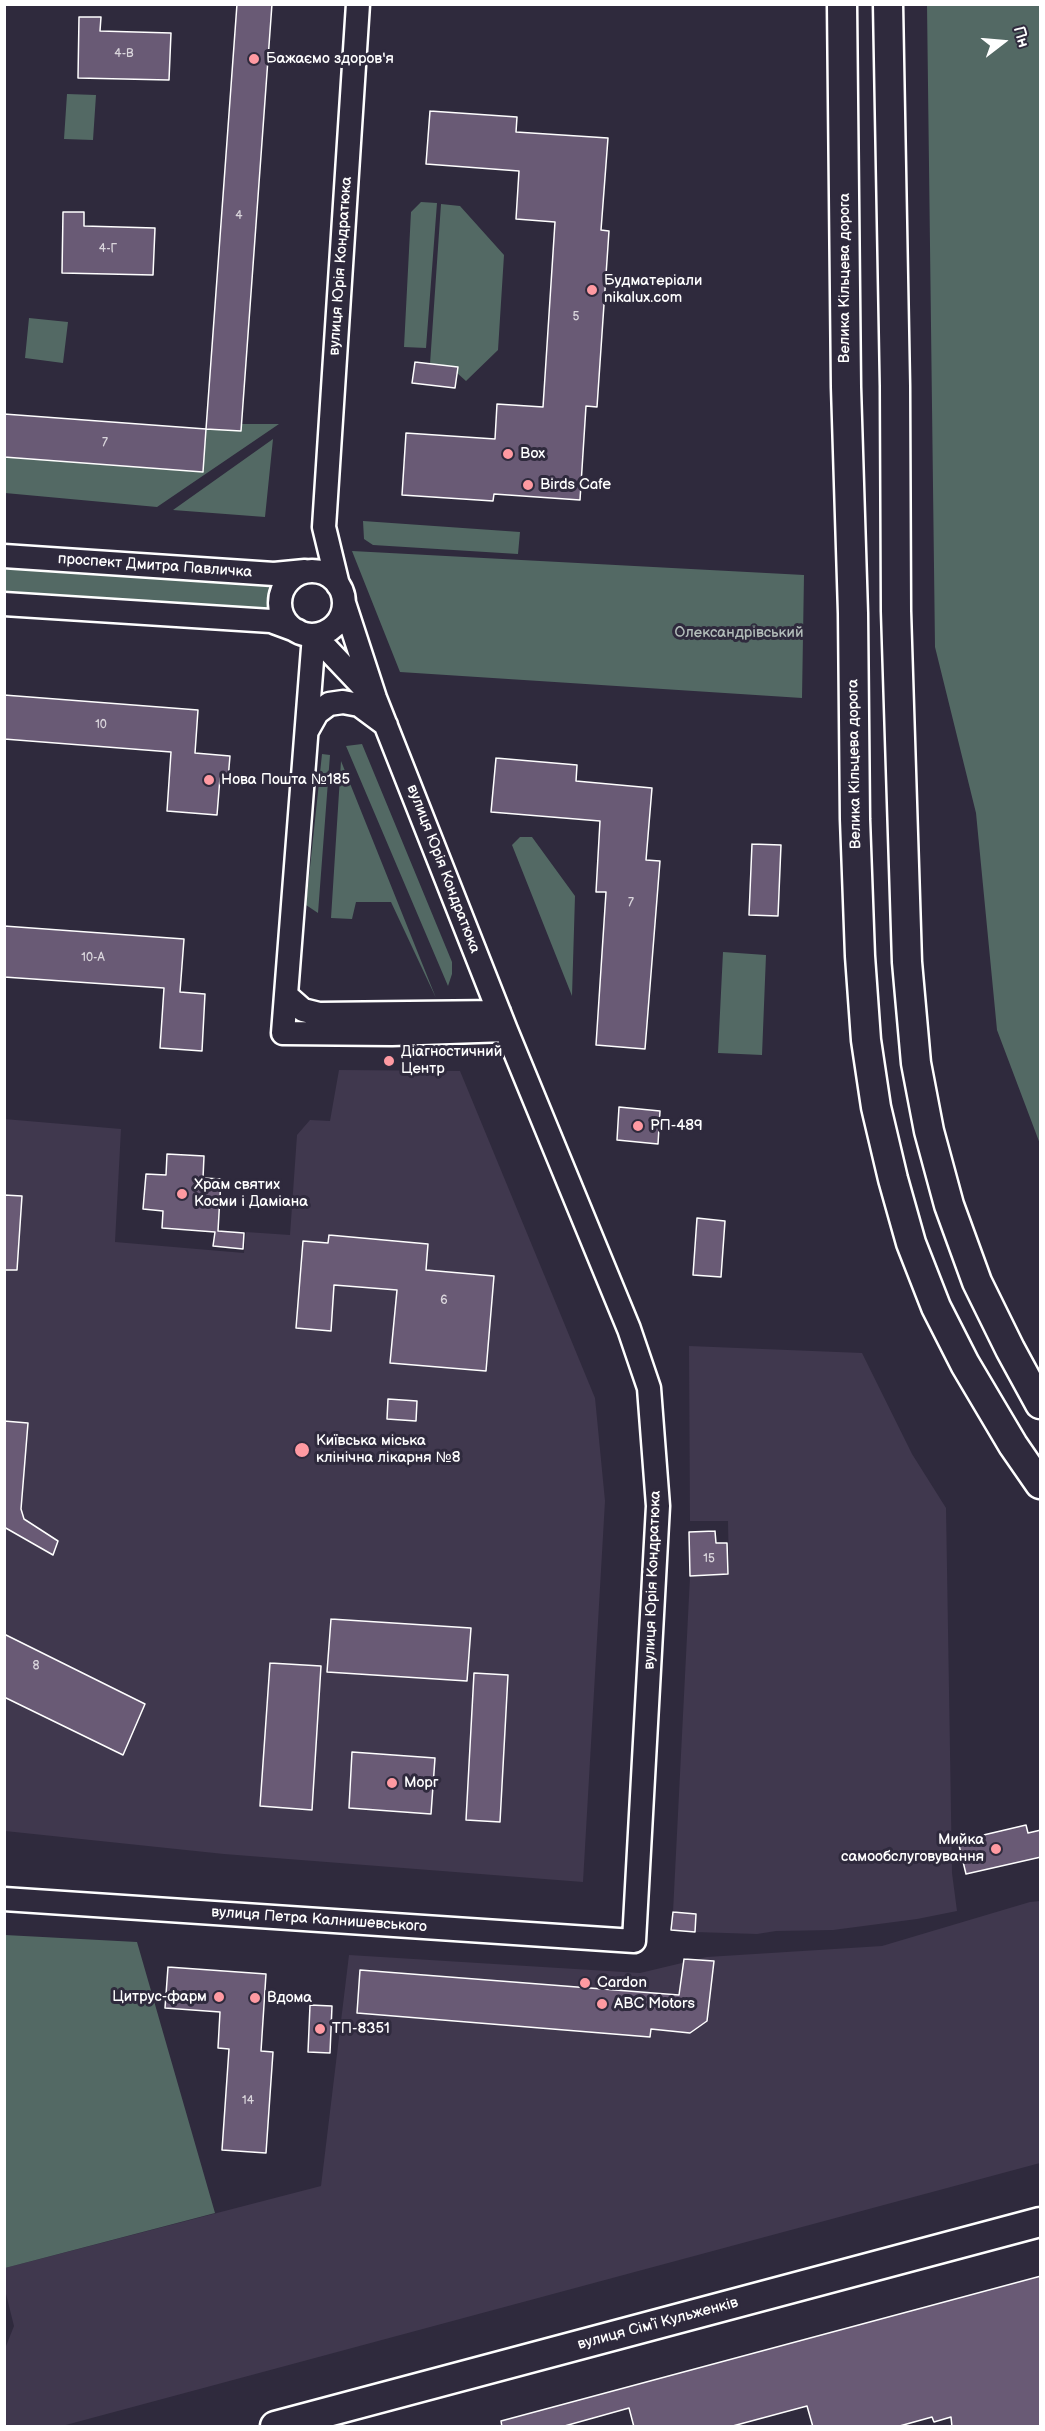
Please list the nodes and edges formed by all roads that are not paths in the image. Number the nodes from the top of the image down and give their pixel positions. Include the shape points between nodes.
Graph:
1 (358, 4) edge
2 (842, 4) edge
3 (888, 4) edge
4 (324, 527) junction
5 (4, 556) edge
6 (305, 572) junction
7 (341, 594) junction
8 (4, 604) edge
9 (306, 633) junction
10 (375, 698) junction
11 (387, 726) junction
12 (308, 729) junction
13 (286, 995) junction
14 (503, 1021) junction
15 (1041, 1404) edge
16 (1041, 1484) edge
17 (4, 1899) edge
18 (634, 1941) joint
19 (1041, 2222) edge
20 (275, 2427) edge

1 - 4 street, вулиця Юрія Кондратюка
2 - 16 main road, Велика Кільцева дорога via 855,819 866,1040 876,1107 911,1243 965,1364
3 - 15 main road via 896,623 907,962 916,1063 929,1131 977,1282
4 - 6 street, вулиця Юрія Кондратюка
4 - 7 street, вулиця Юрія Кондратюка
5 - 6 street, проспект Дмитра Павличка via 274,574
6 - 7 street via 324,573
6 - 9 street via 284,586 280,603 285,620
7 - 9 street via 339,621 324,633
7 - 10 street, вулиця Юрія Кондратюка
8 - 9 street via 271,621
9 - 10 street, вулиця Юрія Кондратюка
9 - 12 street
10 - 11 street, вулиця Юрія Кондратюка
11 - 12 street via 358,705 343,702 329,704 317,712
11 - 14 street, вулиця Юрія Кондратюка
12 - 13 street
13 - 14 street via 303,1010 319,1014
13 - 14 street via 283,1033 392,1034
14 - 18 street, вулиця Юрія Кондратюка via 629,1329 649,1388 658,1506
17 - 18 street, вулиця Петра Калнишевського
19 - 20 main road, вулиця Сімʼї Кульженків

